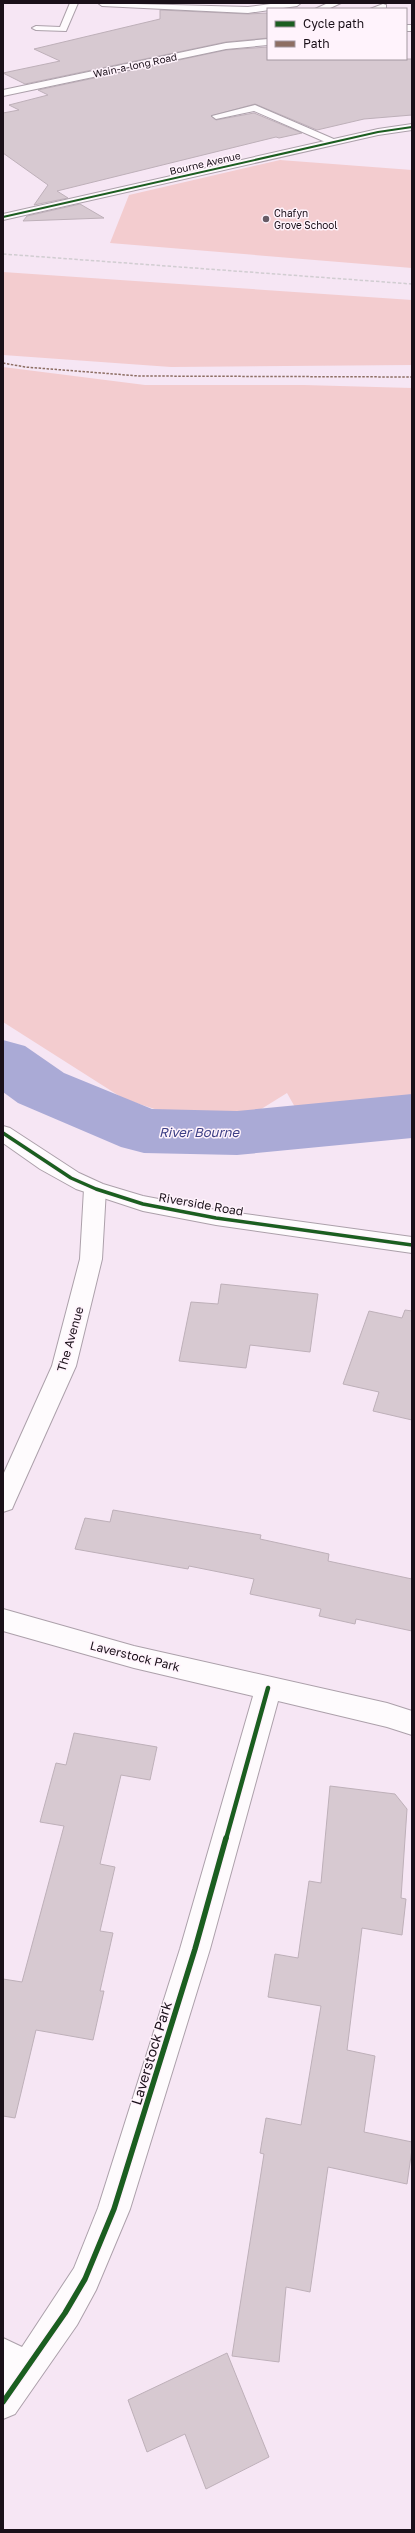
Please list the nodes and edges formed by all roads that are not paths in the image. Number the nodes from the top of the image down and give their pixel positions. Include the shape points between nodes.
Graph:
1 (74, 3) edge
2 (102, 3) edge
3 (297, 3) edge
4 (337, 3) edge
5 (285, 6) junction
6 (298, 8) edge
7 (322, 8) edge
8 (36, 28) dead end
9 (267, 42) edge
10 (3, 94) edge
11 (216, 116) dead end
12 (412, 127) edge
13 (333, 142) junction
14 (3, 217) edge
15 (3, 1133) edge
16 (95, 1189) junction
17 (412, 1245) edge
18 (3, 1502) edge
19 (3, 1620) edge
20 (268, 1688) junction
21 (412, 1723) edge
22 (15, 2361) edge
23 (3, 2402) edge

1 - 8 lane via 64,29
2 - 5 street via 242,10
3 - 5 street
4 - 7 street
5 - 6 street
9 - 10 street, Wain-a-long Road via 226,46
11 - 13 lane via 255,108
12 - 13 street, Bourne Avenue
13 - 14 street, Bourne Avenue
15 - 16 street, Riverside Road via 40,1159
16 - 17 street, Riverside Road via 180,1212
16 - 18 street, The Avenue via 91,1259 64,1366
19 - 20 street, Laverstock Park via 134,1657
20 - 21 street, Laverstock Park
20 - 22 street, Laverstock Park via 195,1949 114,2209 85,2279 65,2314
22 - 23 street, Laverstock Park

